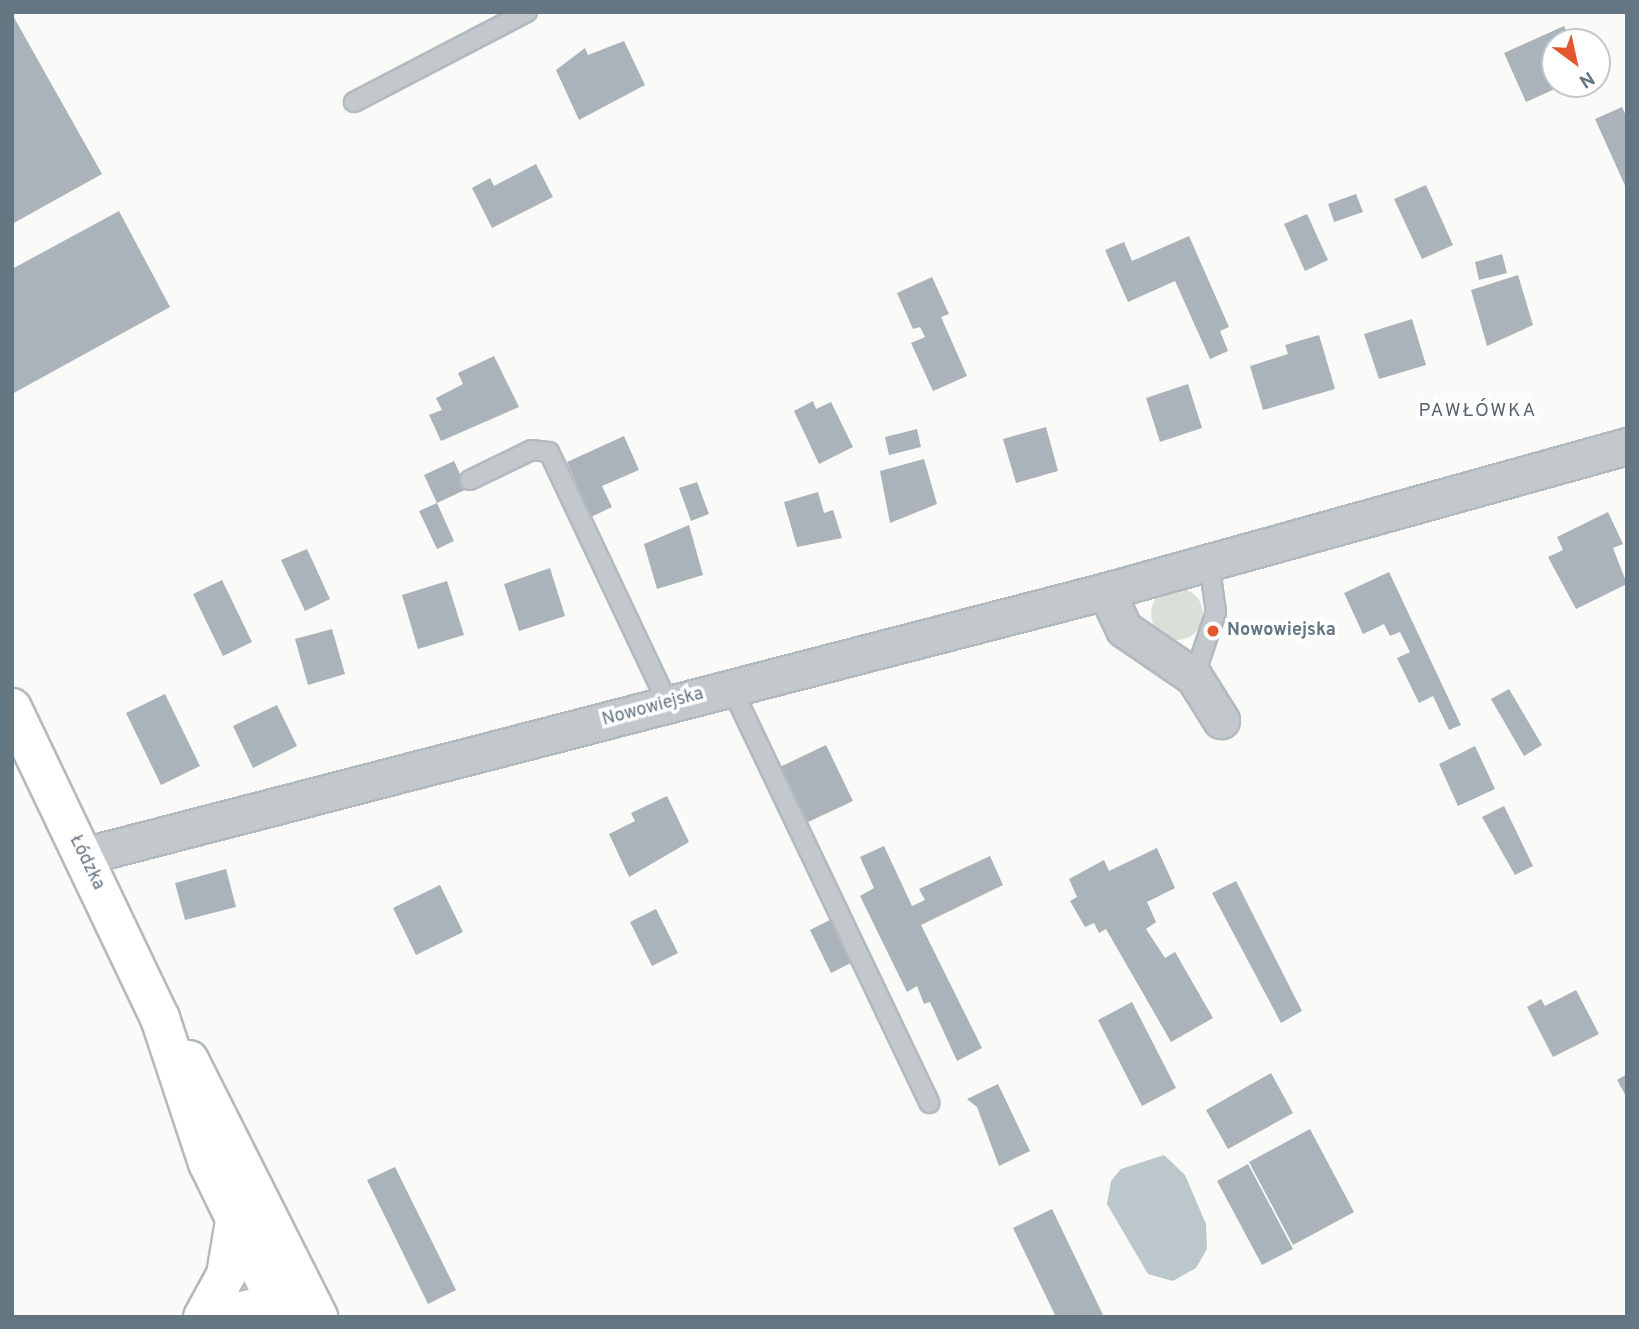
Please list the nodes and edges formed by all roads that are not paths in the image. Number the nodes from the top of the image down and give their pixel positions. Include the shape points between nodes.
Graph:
1 (527, 12) edge
2 (354, 102) dead end
3 (1627, 446) edge
4 (470, 480) dead end
5 (1209, 562) junction
6 (1106, 591) junction
7 (1194, 677) junction
8 (731, 687) junction
9 (668, 704) junction
10 (12, 708) edge
11 (1221, 720) dead end
12 (83, 856) junction
13 (160, 1018) junction
14 (929, 1103) dead end
15 (235, 1221) junction
16 (299, 1312) edge
17 (203, 1317) edge
18 (213, 1317) edge

1 - 2 lane
3 - 5 street, Nowowiejska
4 - 9 lane via 532,450 549,452
5 - 6 street, Nowowiejska
5 - 7 lane via 1216,612
6 - 7 street via 1124,629
6 - 8 street, Nowowiejska
7 - 11 street
8 - 9 street, Nowowiejska
8 - 14 lane
9 - 12 street, Nowowiejska
10 - 12 main road, Łódzka
12 - 13 main road, Łódzka
13 - 15 main road, Łódzka via 200,1140
13 - 16 main road, Łódzka via 211,1096
15 - 16 main road, Łódzka
15 - 17 main road via 226,1275
16 - 18 main road

